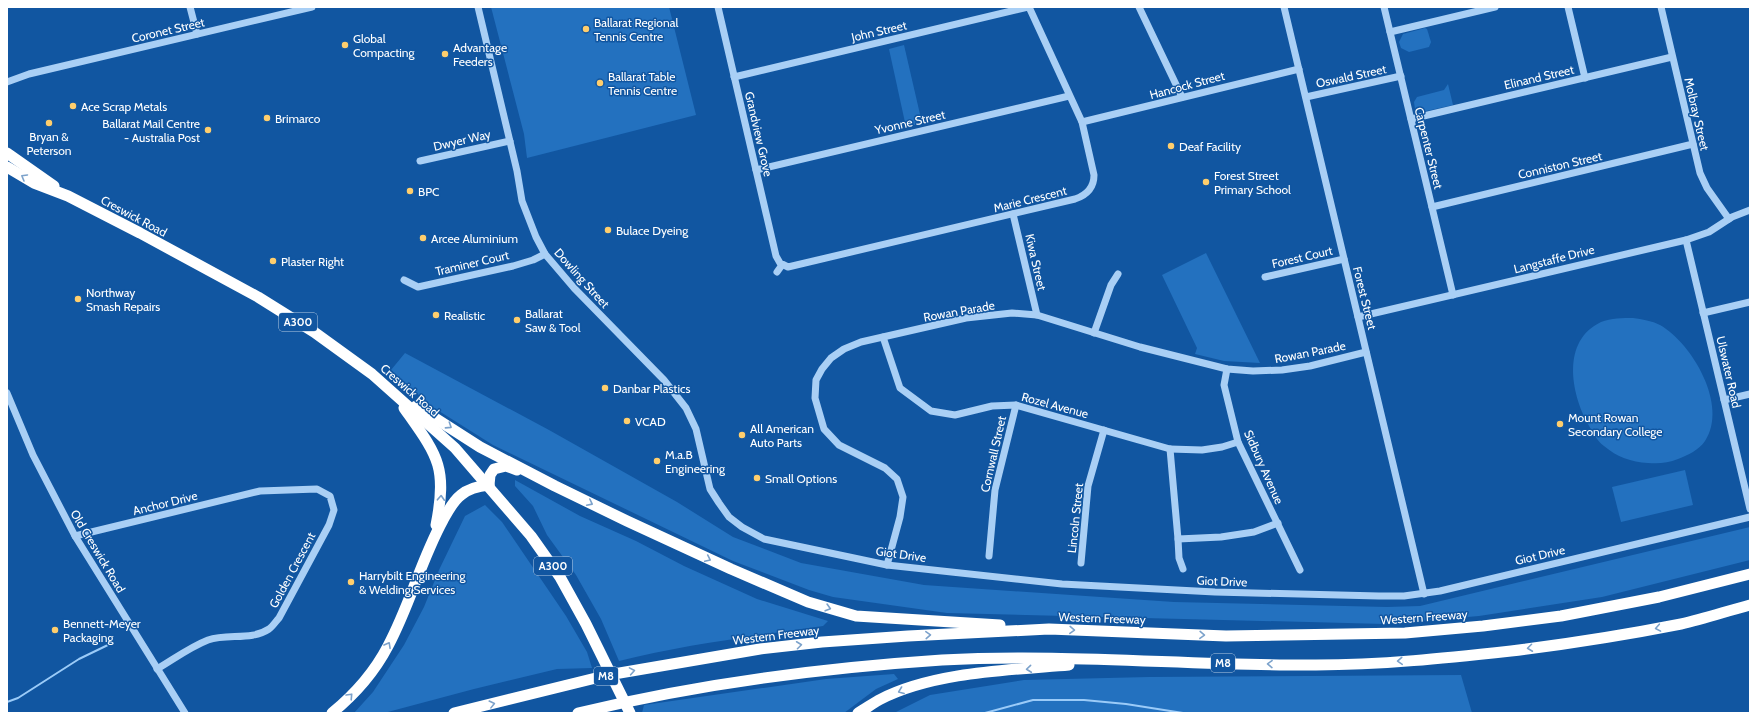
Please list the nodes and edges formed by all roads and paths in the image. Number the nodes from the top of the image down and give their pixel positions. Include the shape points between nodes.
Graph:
1 (190, 7) edge
2 (312, 7) edge
3 (478, 7) edge
4 (718, 7) edge
5 (1029, 7) edge
6 (1139, 7) edge
7 (1284, 7) edge
8 (1384, 7) edge
9 (1495, 7) edge
10 (1568, 7) edge
11 (1660, 7) edge
12 (1477, 9) edge
13 (1390, 32) junction
14 (197, 34) junction
15 (1672, 57) junction
16 (1298, 69) junction
17 (30, 74) junction
18 (1401, 76) junction
19 (7, 77) edge
20 (734, 77) junction
21 (1585, 78) junction
22 (7, 82) edge
23 (1069, 96) junction
24 (1182, 97) junction
25 (1306, 97) junction
26 (1411, 119) junction
27 (1082, 122) junction
28 (510, 141) junction
29 (1693, 144) junction
30 (7, 153) edge
31 (420, 161) dead end
32 (7, 167) edge
33 (756, 170) junction
34 (68, 196) junction
35 (1432, 207) junction
36 (1750, 210) edge
37 (1014, 214) junction
38 (1729, 219) junction
39 (1686, 240) junction
40 (545, 254) junction
41 (1344, 258) junction
42 (782, 265) junction
43 (777, 272) dead end
44 (1118, 274) dead end
45 (1265, 277) dead end
46 (404, 280) dead end
47 (1452, 295) junction
48 (1750, 302) edge
49 (1703, 313) junction
50 (1037, 315) junction
51 (1358, 317) junction
52 (1094, 333) junction
53 (883, 337) junction
54 (1366, 352) junction
55 (1227, 369) junction
56 (392, 391) junction
57 (7, 393) edge
58 (1750, 394) edge
59 (1724, 400) junction
60 (1016, 405) junction
61 (1104, 430) junction
62 (1238, 442) junction
63 (1170, 449) junction
64 (489, 485) junction
65 (555, 486) junction
66 (710, 489) joint
67 (260, 491) joint
68 (1750, 509) edge
69 (1750, 517) edge
70 (1278, 523) junction
71 (75, 536) junction
72 (434, 536) junction
73 (1178, 539) junction
74 (989, 556) dead end
75 (1081, 563) dead end
76 (887, 565) junction
77 (1183, 569) dead end
78 (1300, 570) dead end
79 (1750, 574) edge
80 (1424, 594) junction
81 (1750, 605) edge
82 (1750, 610) edge
83 (1683, 623) junction
84 (1049, 629) junction
85 (1123, 660) junction
86 (157, 669) junction
87 (184, 713) edge
88 (332, 713) edge
89 (454, 713) edge
90 (578, 713) edge
91 (630, 713) edge
92 (858, 713) edge

1 - 14 street
2 - 14 street, Coronet Street
3 - 28 street, Dowling Street
4 - 20 street, Grandview Grove
5 - 20 street, John Street
5 - 23 street, Marie Crescent
6 - 24 street
7 - 16 street, Forest Street
8 - 13 street, Carpenter Street
9 - 12 street
10 - 21 street
11 - 15 street, Molbray Street
12 - 13 street
13 - 18 street, Carpenter Street
14 - 17 street, Coronet Street
15 - 21 street, Elinand Street
15 - 29 street, Molbray Street
16 - 24 street, Hancock Street
16 - 25 street, Forest Street
17 - 19 street, Coronet Street
17 - 22 street, Coronet Street
18 - 25 street, Oswald Street
18 - 26 street, Carpenter Street
20 - 33 street, Grandview Grove
21 - 26 street, Elinand Street
23 - 27 street, Marie Crescent
23 - 33 street, Yvonne Street
24 - 27 street, Hancock Street
25 - 41 street, Forest Street
26 - 35 street, Carpenter Street
27 - 37 street, Marie Crescent via 1094,175 1090,190 1078,198
28 - 31 street, Dwyer Way
28 - 40 street, Dowling Street via 522,201
29 - 35 street, Conniston Street
29 - 38 street, Molbray Street via 1704,184
30 - 34 highway, Creswick Road / A300
34 -> 32 highway, Creswick Road / A300 via 34,183
33 - 42 street, Grandview Grove via 776,256
34 - 56 highway, Creswick Road / A300 via 258,297 314,332
35 - 47 street, Carpenter Street
36 - 38 street, Langstaffe Drive
37 - 42 street, Marie Crescent via 795,266
37 - 50 street, Kiwa Street
38 - 39 street, Langstaffe Drive via 1709,232
39 - 47 street, Langstaffe Drive
39 - 49 street, Ulswater Road
40 - 46 street, Traminer Court via 513,266 418,287
40 - 66 street, Dowling Street via 574,288 664,380 686,408 696,429
41 - 45 street, Forest Court
41 - 51 street, Forest Street
42 - 43 street
44 - 52 street via 1111,285
47 - 51 street, Langstaffe Drive
48 - 49 street
49 - 59 street, Ulswater Road
50 - 52 street, Rowan Parade
50 - 53 street, Rowan Parade via 1012,313 966,318
51 - 54 street, Forest Street
52 - 55 street, Rowan Parade
53 - 60 street, Rozel Avenue via 900,388 931,411 955,414 992,406
53 - 76 street, Rowan Parade via 861,342 831,358 816,380 815,398 824,429 839,445 885,468 897,479 903,497
54 - 55 street, Rowan Parade via 1282,370
54 - 80 street, Forest Street
55 - 62 street, Sidbury Avenue via 1224,385
56 - 64 highway, Creswick Road / A300 via 455,448
56 -> 65 highway via 480,447
72 -> 56 highway via 442,499 438,461 431,445
57 - 71 street, Old Creswick Road via 33,455
58 - 59 street
59 - 68 street, Ulswater Road
60 - 61 street, Rozel Avenue
60 - 74 street, Cornwall Street via 995,490
61 - 63 street, Rozel Avenue
61 - 75 street, Lincoln Street via 1088,486
62 - 63 street, Rozel Avenue via 1202,450
62 - 70 street, Sidbury Avenue
63 - 73 street
64 - 65 highway via 491,472 506,466
64 - 72 highway via 475,487 461,495 450,507
64 - 91 highway, Creswick Road / A300 via 531,536 560,577 603,656
65 -> 84 highway via 731,569 814,604 856,616
66 - 76 street, Giot Drive via 729,517 764,539
67 - 71 street, Anchor Drive
67 - 86 street, Golden Crescent via 317,489 330,496 334,510 329,525 280,618 269,628 254,635 221,636 208,640
69 - 80 street, Giot Drive
70 - 73 street via 1254,532
70 - 78 street, Sidbury Avenue
71 - 86 street, Old Creswick Road
88 -> 72 highway via 367,678 388,647
73 - 77 street via 1179,558
76 - 80 street, Giot Drive via 1062,584 1215,592 1379,596
84 -> 79 highway, Western Freeway / M8 via 1226,636 1406,633 1561,616 1659,597
81 - 83 highway, M8
82 - 83 highway
83 -> 85 highway, M8 via 1537,647 1460,657 1389,662 1317,665
89 -> 84 highway, Western Freeway / M8 via 608,675 760,649 900,636
85 - 90 highway, M8 via 943,660 826,670 693,688
85 -> 92 highway via 957,676 917,685 880,700
86 - 87 street, Old Creswick Road

